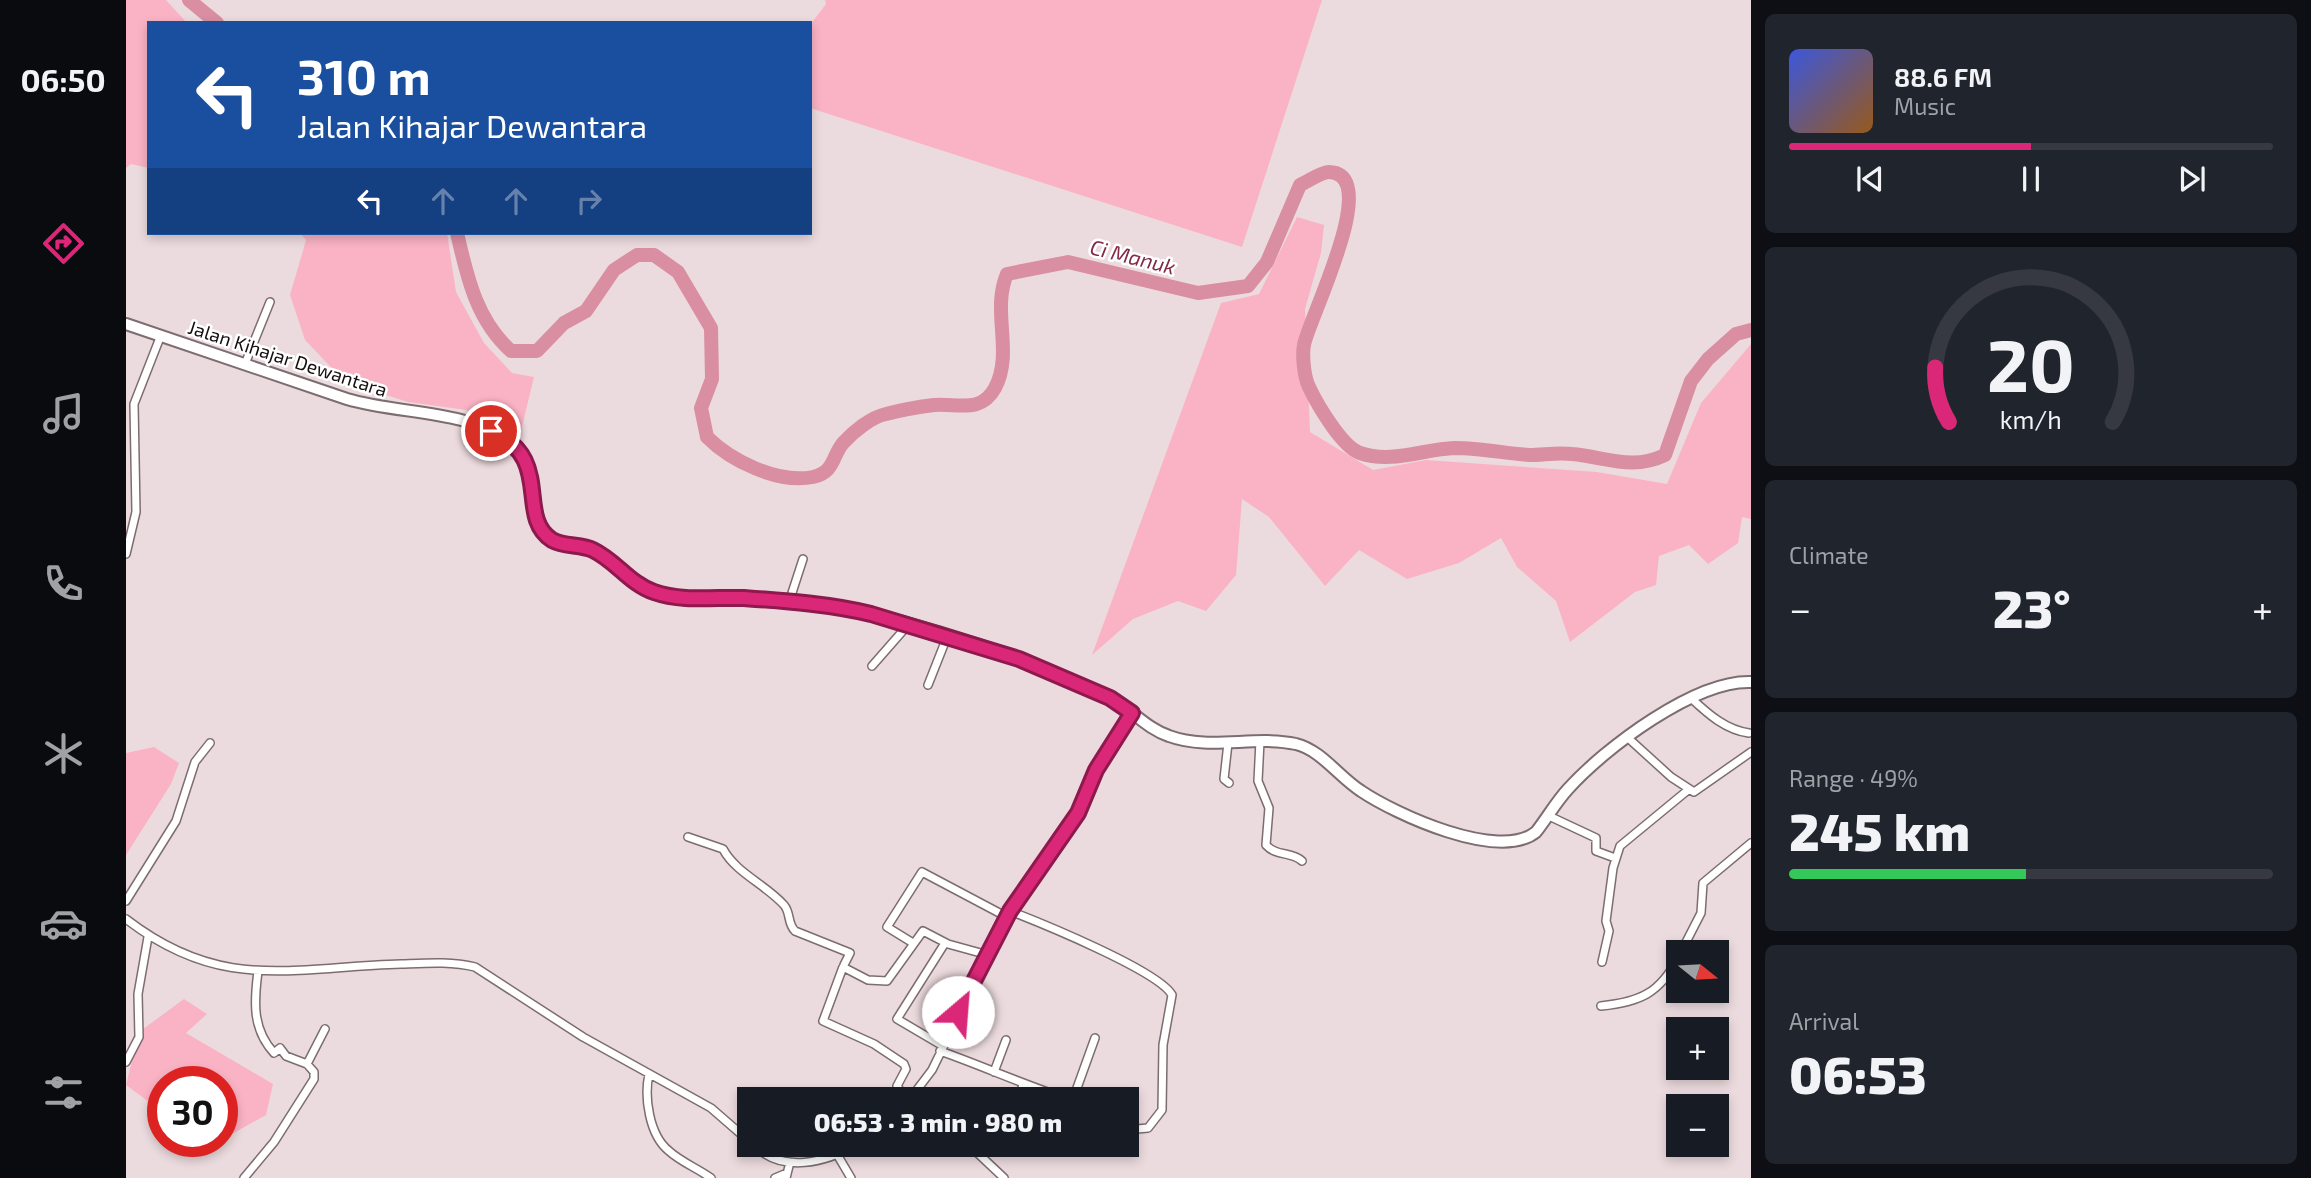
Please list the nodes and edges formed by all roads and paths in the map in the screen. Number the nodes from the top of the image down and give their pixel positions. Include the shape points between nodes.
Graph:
1 (270, 302) dead end
2 (126, 324) edge
3 (161, 335) junction
4 (245, 364) junction
5 (126, 554) edge
6 (803, 559) dead end
7 (789, 603) junction
8 (908, 625) junction
9 (947, 636) junction
10 (872, 666) dead end
11 (1751, 682) edge
12 (928, 685) dead end
13 (1692, 699) junction
14 (1132, 713) junction
15 (1749, 733) dead end
16 (1628, 737) junction
17 (1259, 741) junction
18 (210, 743) dead end
19 (1228, 743) junction
20 (1751, 752) edge
21 (1229, 783) dead end
22 (1688, 790) junction
23 (1549, 816) junction
24 (688, 837) dead end
25 (1751, 843) edge
26 (1615, 858) junction
27 (1302, 861) dead end
28 (126, 901) edge
29 (1009, 914) junction
30 (126, 919) edge
31 (148, 937) junction
32 (1687, 940) edge
33 (913, 943) junction
34 (945, 943) junction
35 (988, 955) junction
36 (1602, 962) dead end
37 (844, 965) junction
38 (258, 971) junction
39 (1666, 980) edge
40 (1601, 1006) dead end
41 (325, 1029) dead end
42 (1095, 1038) dead end
43 (1006, 1040) dead end
44 (942, 1048) junction
45 (126, 1062) edge
46 (307, 1064) junction
47 (994, 1072) junction
48 (649, 1074) junction
49 (1023, 1085) joint
50 (898, 1087) edge
51 (918, 1087) edge
52 (1030, 1087) edge
53 (1075, 1087) edge
54 (1139, 1129) edge
55 (737, 1131) edge
56 (771, 1157) edge
57 (834, 1157) edge
58 (839, 1157) edge
59 (982, 1157) edge
60 (790, 1162) junction
61 (786, 1175) edge
62 (244, 1178) edge
63 (711, 1178) edge
64 (775, 1178) edge
65 (851, 1178) edge
66 (1004, 1178) edge

1 - 4 street
2 - 3 main road, Jalan Kihajar Dewantara
3 - 4 main road, Jalan Kihajar Dewantara
3 - 5 street via 134,404 136,512
4 - 7 main road, Jalan Kihajar Dewantara via 362,403 428,413 508,439 525,457 547,535 591,549 647,589 672,597
6 - 7 street
7 - 8 main road, Jalan Kihajar Dewantara via 849,609
8 - 9 main road, Jalan Kihajar Dewantara
8 - 10 street
9 - 12 street
9 - 14 main road, Jalan Kihajar Dewantara via 1019,659 1110,698
11 - 13 main road, Jalan Kihajar Dewantara
13 - 15 street via 1734,730
13 - 16 main road, Jalan Kihajar Dewantara
14 - 19 main road, Jalan Kihajar Dewantara via 1171,737
14 - 29 street via 1096,770 1078,813
16 - 22 street
16 - 23 main road, Jalan Kihajar Dewantara via 1569,788
17 - 19 main road, Jalan Kihajar Dewantara
17 - 23 main road, Jalan Kihajar Dewantara via 1306,747 1368,796 1449,831 1517,842 1536,832
17 - 27 street via 1258,781 1269,808 1266,845
18 - 28 street via 198,755 176,821
19 - 21 street via 1224,779
20 - 22 street via 1697,791
22 - 26 street via 1622,842
23 - 26 street via 1594,837 1596,851
24 - 37 street via 723,849 730,863 786,907 794,930 850,953
25 - 32 street via 1703,883 1701,913
26 - 36 street
29 - 33 street via 922,872 887,927
29 - 35 street
29 - 54 street via 1064,932 1162,982 1172,995 1163,1045 1162,1110 1148,1128
30 - 31 street
31 - 38 street via 206,962
31 - 45 street via 138,994 139,1037
33 - 34 street via 923,931
33 - 37 street via 887,981 868,980
34 - 35 street
34 - 44 street via 897,1019
35 - 44 street
37 - 50 street via 823,1021 874,1044 905,1065
38 - 46 street via 255,1013 265,1044 274,1053 280,1048 286,1056
38 - 48 street via 466,965 491,975 539,1011
39 - 40 street via 1640,998
41 - 46 street
42 - 53 street
43 - 47 street
44 - 47 street
44 - 51 street
46 - 62 street via 314,1079 274,1142
47 - 49 street
48 - 55 street via 711,1108
48 - 63 street via 646,1101 661,1142
49 - 52 street
56 - 60 street
57 - 60 street
58 - 65 street
59 - 66 street
60 - 61 street
61 - 64 street

